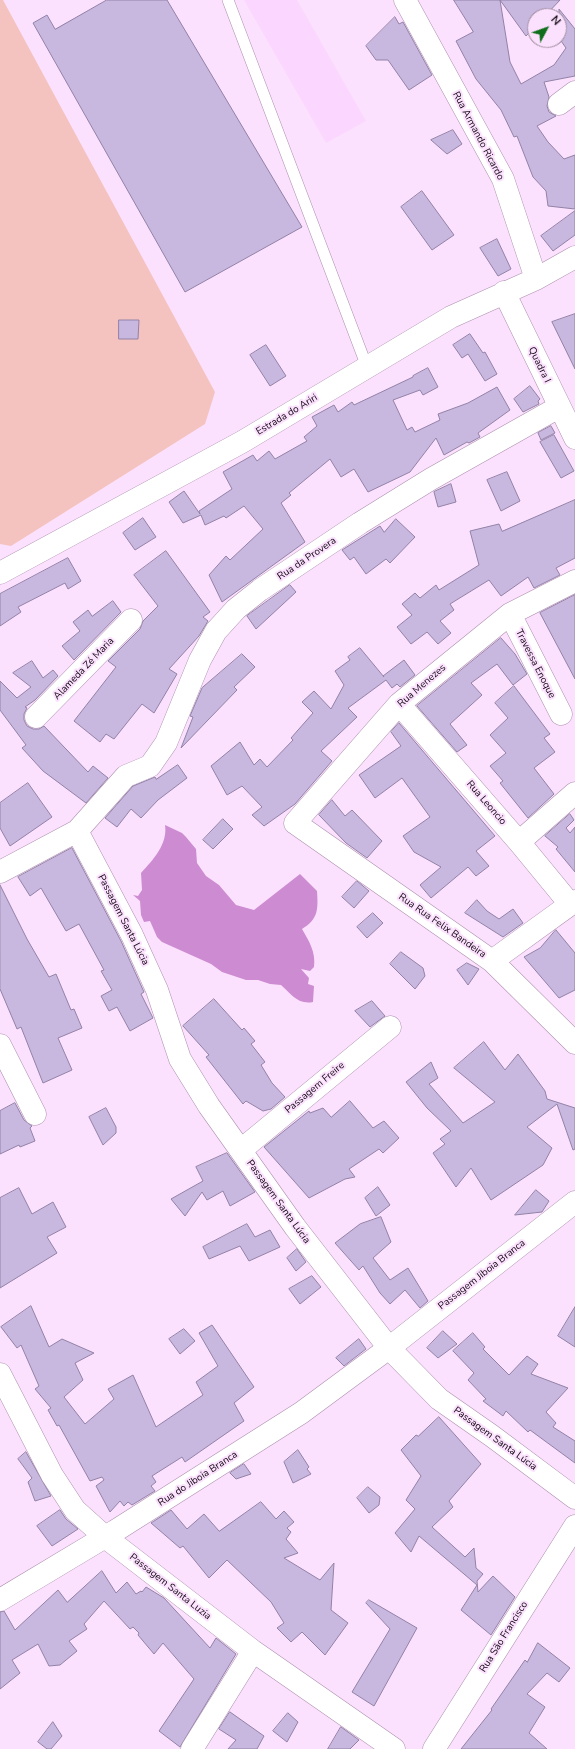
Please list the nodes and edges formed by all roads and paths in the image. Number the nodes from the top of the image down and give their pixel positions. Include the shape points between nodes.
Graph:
1 (228, 0) edge
2 (405, 0) edge
3 (575, 257) edge
4 (536, 279) junction
5 (504, 292) junction
6 (367, 367) junction
7 (559, 407) junction
8 (575, 438) edge
9 (0, 573) edge
10 (575, 581) edge
11 (510, 614) junction
12 (131, 620) dead end
13 (399, 704) junction
14 (561, 714) dead end
15 (36, 717) dead end
16 (575, 793) edge
17 (295, 824) joint
18 (77, 832) junction
19 (519, 842) junction
20 (0, 872) edge
21 (572, 903) edge
22 (492, 961) junction
23 (390, 1026) dead end
24 (575, 1043) edge
25 (0, 1045) edge
26 (34, 1114) dead end
27 (241, 1150) junction
28 (575, 1202) edge
29 (389, 1348) junction
30 (0, 1374) edge
31 (575, 1498) edge
32 (575, 1526) edge
33 (105, 1537) junction
34 (0, 1600) edge
35 (253, 1651) junction
36 (192, 1749) edge
37 (394, 1749) edge
38 (434, 1749) edge

1 - 6 lane
2 - 4 street, Rua Armando Ricardo via 502,179
3 - 4 street, Estrada do Ariri
4 - 5 street, Estrada do Ariri
5 - 6 street, Estrada do Ariri via 451,317
5 - 7 street, Quadra I
6 - 9 street, Estrada do Ariri via 242,442
7 - 8 street, Quadra I
7 - 18 street, Rua da Provera via 418,487 260,590 236,609 216,631 200,660 166,743 158,756 150,766 126,776
10 - 11 street, Rua Menezes
11 - 13 street, Rua Menezes
11 - 14 street, Travessa Enoque
12 - 15 street, Alameda Zé Maria
13 - 17 street, Rua Menezes
13 - 19 street, Rua Leoncio
16 - 19 street
17 - 22 street, Rua Rua Felix Bandeira
18 - 20 street
18 - 27 street, Passagem Santa Lúcia via 132,934 154,983 180,1059 209,1106
19 - 21 street, Rua Leoncio
21 - 22 street
22 - 24 street, Rua Rua Felix Bandeira
23 - 27 street, Passagem Freire
25 - 26 street
27 - 29 street, Passagem Santa Lúcia via 295,1227
28 - 29 street, Passagem Jiboia Branca
29 - 31 street, Passagem Santa Lúcia via 439,1399
29 - 33 street, Rua do Jiboia Branca via 301,1413
30 - 33 street, Passagem Santa Luzia via 56,1481 75,1510
32 - 38 street, Rua São Francisco
33 - 34 street, Rua do Jiboia Branca
33 - 35 street, Passagem Santa Luzia
35 - 36 street
35 - 37 street, Passagem Santa Luzia

